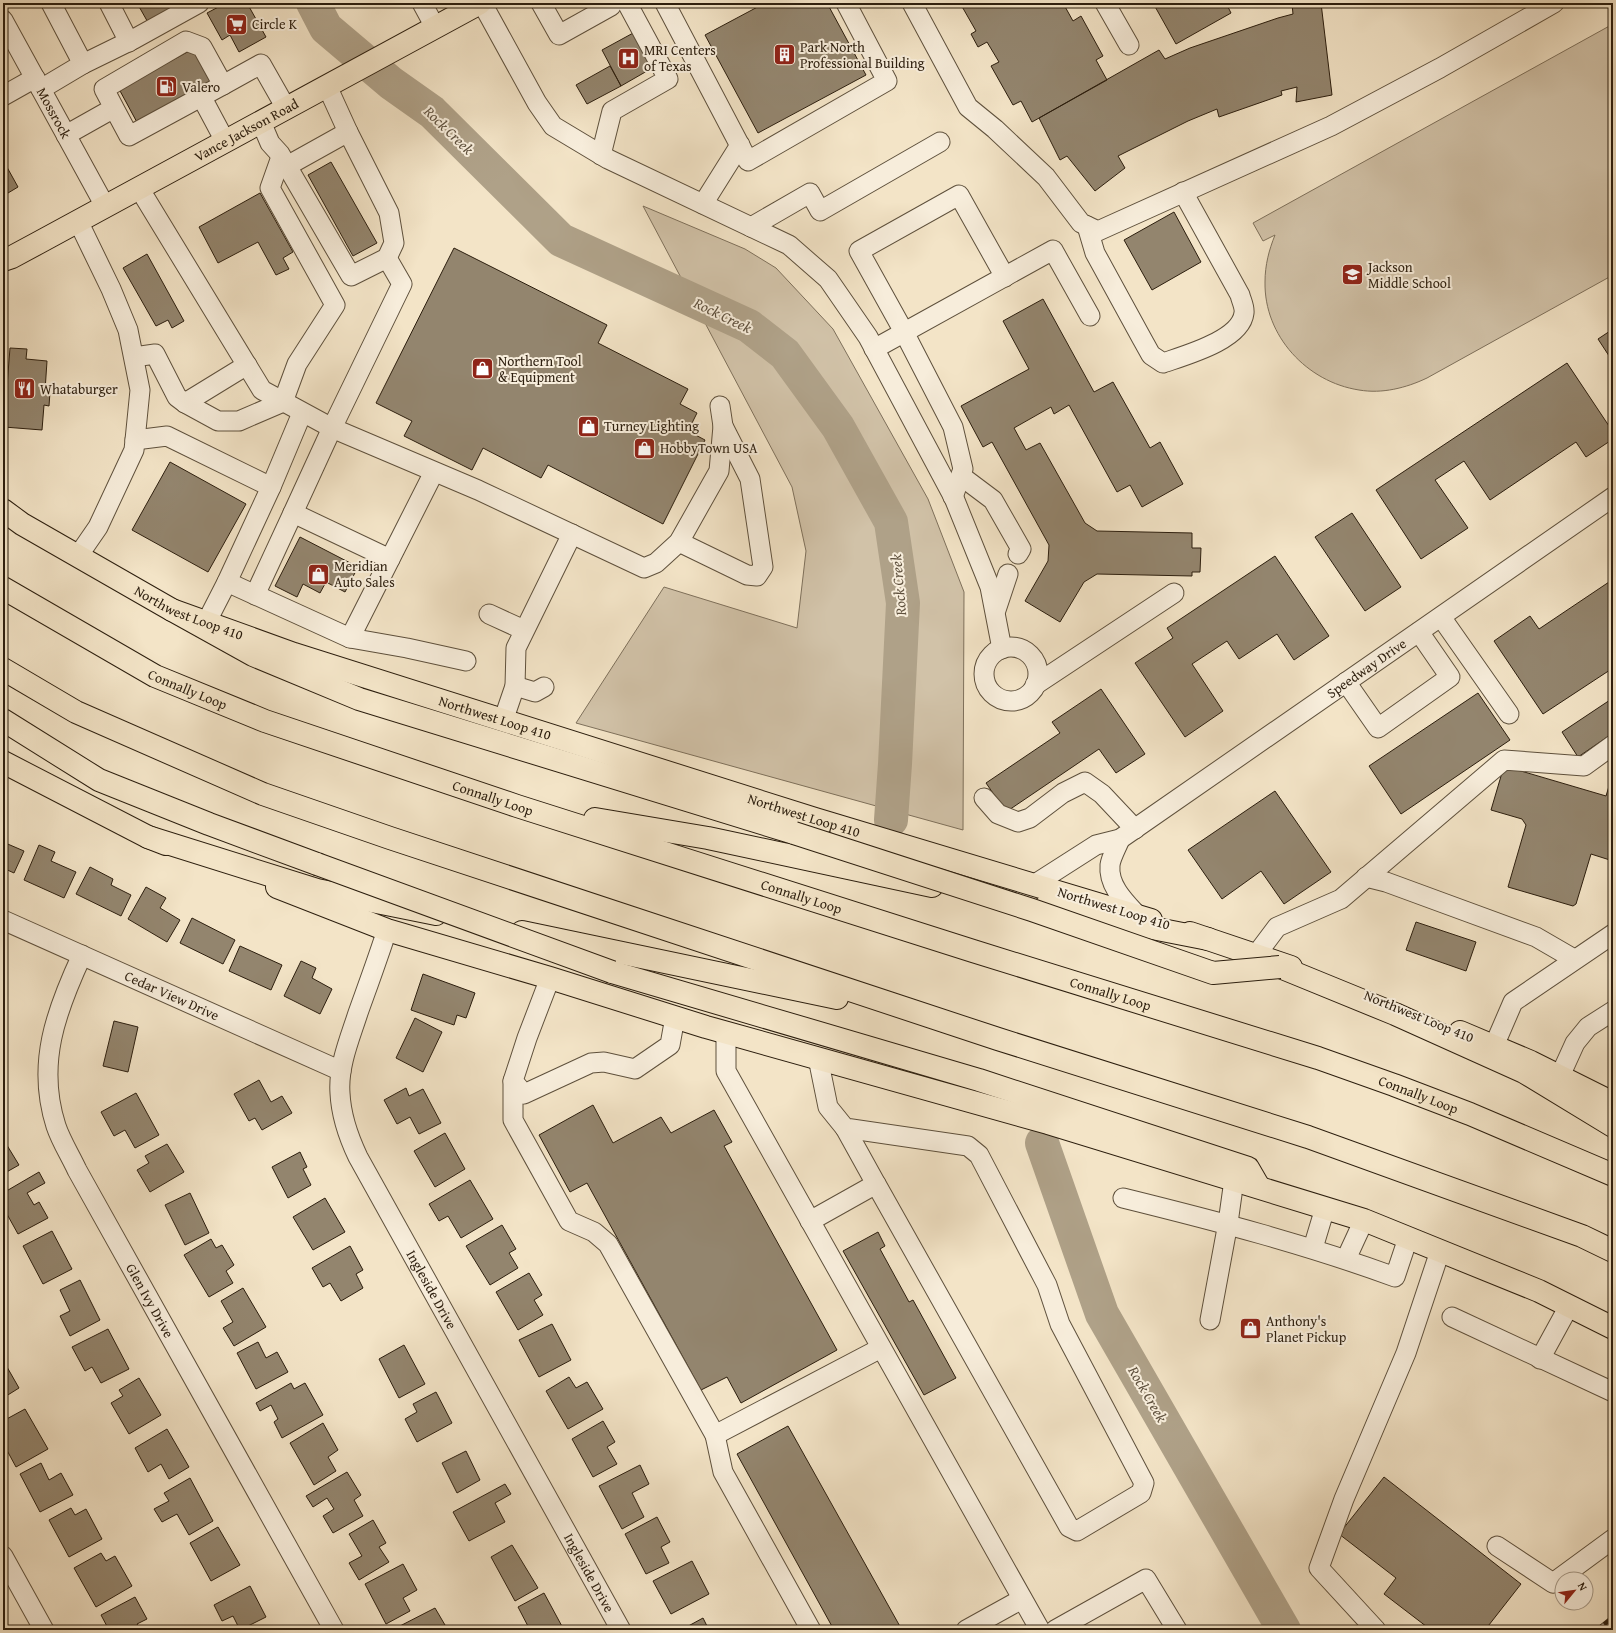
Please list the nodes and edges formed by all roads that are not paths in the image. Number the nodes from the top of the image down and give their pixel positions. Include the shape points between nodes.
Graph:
1 (109, 3) edge
2 (199, 3) edge
3 (422, 3) edge
4 (481, 3) edge
5 (541, 3) edge
6 (665, 3) edge
7 (846, 3) edge
8 (912, 3) edge
9 (1105, 3) edge
10 (1554, 3) edge
11 (52, 4) edge
12 (616, 4) edge
13 (3, 20) edge
14 (432, 29) junction
15 (129, 42) junction
16 (1129, 45) dead end
17 (83, 64) junction
18 (38, 83) junction
19 (223, 84) junction
20 (328, 86) junction
21 (3, 96) edge
22 (201, 96) junction
23 (114, 108) junction
24 (286, 108) junction
25 (261, 122) junction
26 (348, 132) junction
27 (66, 135) junction
28 (225, 141) junction
29 (940, 142) dead end
30 (740, 145) junction
31 (601, 155) junction
32 (284, 162) junction
33 (139, 188) junction
34 (1184, 192) junction
35 (703, 204) junction
36 (105, 206) junction
37 (78, 221) junction
38 (1087, 226) junction
39 (751, 227) junction
40 (5, 258) edge
41 (388, 258) junction
42 (351, 276) junction
43 (1005, 277) junction
44 (335, 305) junction
45 (1090, 316) dead end
46 (904, 332) junction
47 (874, 349) junction
48 (134, 357) junction
49 (247, 365) junction
50 (283, 402) junction
51 (185, 403) junction
52 (720, 406) dead end
53 (302, 413) junction
54 (723, 426) junction
55 (332, 428) junction
56 (135, 440) junction
57 (434, 472) junction
58 (961, 476) junction
59 (271, 487) junction
60 (953, 497) junction
61 (1613, 497) edge
62 (3, 510) edge
63 (293, 513) junction
64 (572, 534) junction
65 (679, 542) junction
66 (1018, 554) dead end
67 (78, 556) junction
68 (390, 559) junction
69 (1008, 574) dead end
70 (227, 582) junction
71 (3, 588) edge
72 (1174, 593) dead end
73 (255, 595) junction
74 (172, 610) junction
75 (995, 613) junction
76 (489, 614) dead end
77 (1441, 617) junction
78 (206, 623) junction
79 (524, 630) junction
80 (1419, 632) junction
81 (350, 638) junction
82 (1002, 649) junction
83 (466, 661) dead end
84 (3, 668) edge
85 (1346, 682) junction
86 (1035, 685) junction
87 (515, 686) junction
88 (544, 687) dead end
89 (1509, 714) dead end
90 (3, 720) edge
91 (503, 721) junction
92 (1613, 745) edge
93 (3, 762) edge
94 (984, 798) dead end
95 (517, 806) junction
96 (1127, 834) junction
97 (148, 837) junction
98 (1366, 877) junction
99 (1035, 884) junction
100 (1138, 916) junction
101 (3, 920) edge
102 (387, 930) junction
103 (1613, 934) edge
104 (1208, 939) junction
105 (82, 955) junction
106 (1256, 955) junction
107 (1574, 959) junction
108 (550, 978) junction
109 (1613, 1011) edge
110 (675, 1017) junction
111 (945, 1021) junction
112 (726, 1033) junction
113 (1494, 1046) junction
114 (818, 1058) junction
115 (341, 1071) junction
116 (1560, 1076) junction
117 (514, 1081) junction
118 (1613, 1103) edge
119 (1613, 1126) edge
120 (845, 1128) junction
121 (1613, 1175) edge
122 (1234, 1180) junction
123 (876, 1184) junction
124 (1258, 1188) junction
125 (1123, 1198) dead end
126 (1325, 1208) junction
127 (1364, 1220) junction
128 (810, 1221) junction
129 (1228, 1224) junction
130 (1408, 1238) junction
131 (1313, 1248) junction
132 (1440, 1251) junction
133 (1613, 1251) edge
134 (1346, 1259) junction
135 (1569, 1306) junction
136 (1452, 1317) dead end
137 (1210, 1320) dead end
138 (1613, 1328) edge
139 (881, 1348) junction
140 (1540, 1358) junction
141 (1613, 1392) edge
142 (715, 1435) junction
143 (1613, 1539) edge
144 (1497, 1546) dead end
145 (3, 1556) edge
146 (1022, 1599) junction
147 (44, 1630) edge
148 (334, 1630) edge
149 (621, 1630) edge
150 (811, 1630) edge
151 (966, 1630) edge
152 (1040, 1630) edge
153 (1055, 1630) edge
154 (1177, 1630) edge
155 (1376, 1630) edge

1 - 15 street
2 - 15 street
3 - 14 street
4 - 14 main road, Vance Jackson Road
4 - 31 street via 553,126
5 - 12 street via 559,35
6 - 30 street
7 - 30 street via 887,81 748,161
8 - 38 street via 968,107 1046,177 1081,223
9 - 16 street
10 - 34 street via 1331,126
11 - 17 street
12 - 31 street via 668,79 612,111
13 - 18 street, Mossrock
14 - 20 main road, Vance Jackson Road
15 - 17 street
17 - 18 street
18 - 21 street
18 - 27 street, Mossrock
19 - 22 street
19 - 23 street via 202,47 186,41 104,89
19 - 24 street via 261,64
20 - 24 main road, Vance Jackson Road
20 - 26 street
22 - 23 street via 129,136
22 - 28 street
23 - 27 street
24 - 25 main road, Vance Jackson Road
25 - 28 main road, Vance Jackson Road
25 - 32 street via 270,143
26 - 32 street
26 - 41 street via 389,213 394,243
27 - 36 street, Mossrock
28 - 33 main road, Vance Jackson Road
29 - 39 street via 820,211 810,193
30 - 35 street
31 - 35 street
32 - 42 street
32 - 44 street via 270,188
33 - 36 main road, Vance Jackson Road
33 - 49 street
34 - 38 street via 1098,231
34 - 38 street via 1240,295 1244,312 1239,326 1226,337 1163,363 1151,355 1141,338 1095,253
35 - 39 street
36 - 37 main road, Vance Jackson Road
37 - 40 main road, Vance Jackson Road
37 - 48 street via 112,289 128,330
39 - 47 street via 789,245 828,278
41 - 42 street
41 - 55 street via 402,284
42 - 44 street
43 - 45 street via 1053,250
43 - 46 street
43 - 46 street via 959,195 859,251
44 - 50 street via 297,364
46 - 47 street
46 - 58 street via 953,426 963,469
47 - 60 street
48 - 51 street via 155,354 177,397
48 - 56 street via 140,390
49 - 50 street via 262,390
49 - 51 street
50 - 51 street via 239,421 218,421
50 - 53 street
52 - 54 street
53 - 55 street
53 - 59 street
54 - 65 street via 719,471
54 - 65 street via 750,479 763,566 757,576 747,575
55 - 57 street
55 - 63 street
56 - 59 street via 167,436
56 - 67 street via 134,450 98,527
57 - 64 street
57 - 68 street
58 - 60 street
58 - 66 street via 993,500 1021,549
59 - 70 street
60 - 75 street via 990,586
61 - 77 street, Speedway Drive
62 - 67 main road, Northwest Loop 410 via 22,524
63 - 68 street
63 - 73 street
64 - 65 street via 644,568 656,563
64 - 79 street
67 - 74 main road, Northwest Loop 410
68 - 81 street
69 - 75 street
70 - 73 street
70 - 78 street
71 - 95 main road, Connally Loop via 155,676 265,721
72 - 86 street
73 - 81 street
74 - 78 main road, Northwest Loop 410
74 - 119 main road, bridge via 253,655 360,699 794,833 1032,910 1213,973 1280,967 1395,1014 1524,1072
75 - 82 street
76 - 79 street
77 - 80 street, Speedway Drive
77 - 89 street
78 - 91 main road, Northwest Loop 410 via 329,666
79 - 87 street via 516,648
80 - 85 street, Speedway Drive
80 - 85 street via 1450,677 1378,728
81 - 83 street
82 - 86 street via 1011,647 1027,653 1037,668
82 - 86 street via 994,653 984,667 986,685 991,692 998,698 1015,701 1030,693
84 - 111 main road via 76,712 264,794
85 - 96 street, Speedway Drive
87 - 88 street via 535,692
87 - 91 street
90 - 124 main road, bridge via 99,780 209,824 612,972 965,1075 1248,1168
91 - 99 main road, Northwest Loop 410 via 815,819
92 - 98 street via 1584,766 1504,760
93 - 97 main road
94 - 96 street via 998,814 1018,822 1030,818 1063,793 1085,782 1102,794
95 - 104 main road via 708,838
95 - 121 main road, Connally Loop via 1318,1058 1470,1114
96 - 99 street, Speedway Drive via 1096,845
96 - 100 street via 1110,865 1111,878 1119,894
97 - 102 main road
97 - 111 main road via 316,890
98 - 106 street via 1340,899 1277,927
98 - 107 street via 1536,938
99 - 100 main road, Northwest Loop 410
100 - 104 main road, Northwest Loop 410
101 - 105 street, Cedar View Drive
102 - 108 main road
102 - 115 street, Ingleside Drive
103 - 107 street
104 - 106 main road, Northwest Loop 410
105 - 115 street, Cedar View Drive
105 - 148 street, Glen Ivy Drive via 65,993 54,1027 47,1068 48,1096 56,1127 85,1184
106 - 113 main road, Northwest Loop 410 via 1428,1018
107 - 113 street via 1513,1002
108 - 110 main road
108 - 117 street
109 - 116 street via 1588,1027 1575,1043
110 - 112 main road
110 - 117 street via 670,1045 635,1069 604,1062 591,1063 524,1094
111 - 133 main road via 1308,1137 1582,1236
112 - 114 main road
112 - 128 street via 726,1071
113 - 116 main road, Northwest Loop 410
114 - 120 street via 828,1107
114 - 122 main road via 1048,1123
115 - 149 street, Ingleside Drive via 342,1114 358,1157
116 - 118 main road, Northwest Loop 410
117 - 142 street via 513,1120 569,1221 594,1232 608,1244
120 - 123 street
120 - 123 street via 968,1146 979,1155 1047,1285 1060,1324 1144,1483 1141,1493 1077,1531 1069,1527
122 - 124 main road
122 - 129 street
123 - 128 street
124 - 126 main road
125 - 129 street
126 - 127 main road
126 - 131 street
127 - 130 main road
127 - 134 street
128 - 139 street
129 - 131 street
129 - 137 street
130 - 132 main road
130 - 134 street via 1395,1277
131 - 134 street
132 - 135 main road via 1539,1291
132 - 155 street via 1406,1353 1344,1499 1319,1568
135 - 138 main road
135 - 140 street
136 - 140 street
139 - 142 street
139 - 146 street
140 - 141 street
142 - 150 street via 723,1472
143 - 144 street via 1553,1583
145 - 147 street
146 - 151 street
146 - 152 street
153 - 154 street via 1146,1579

